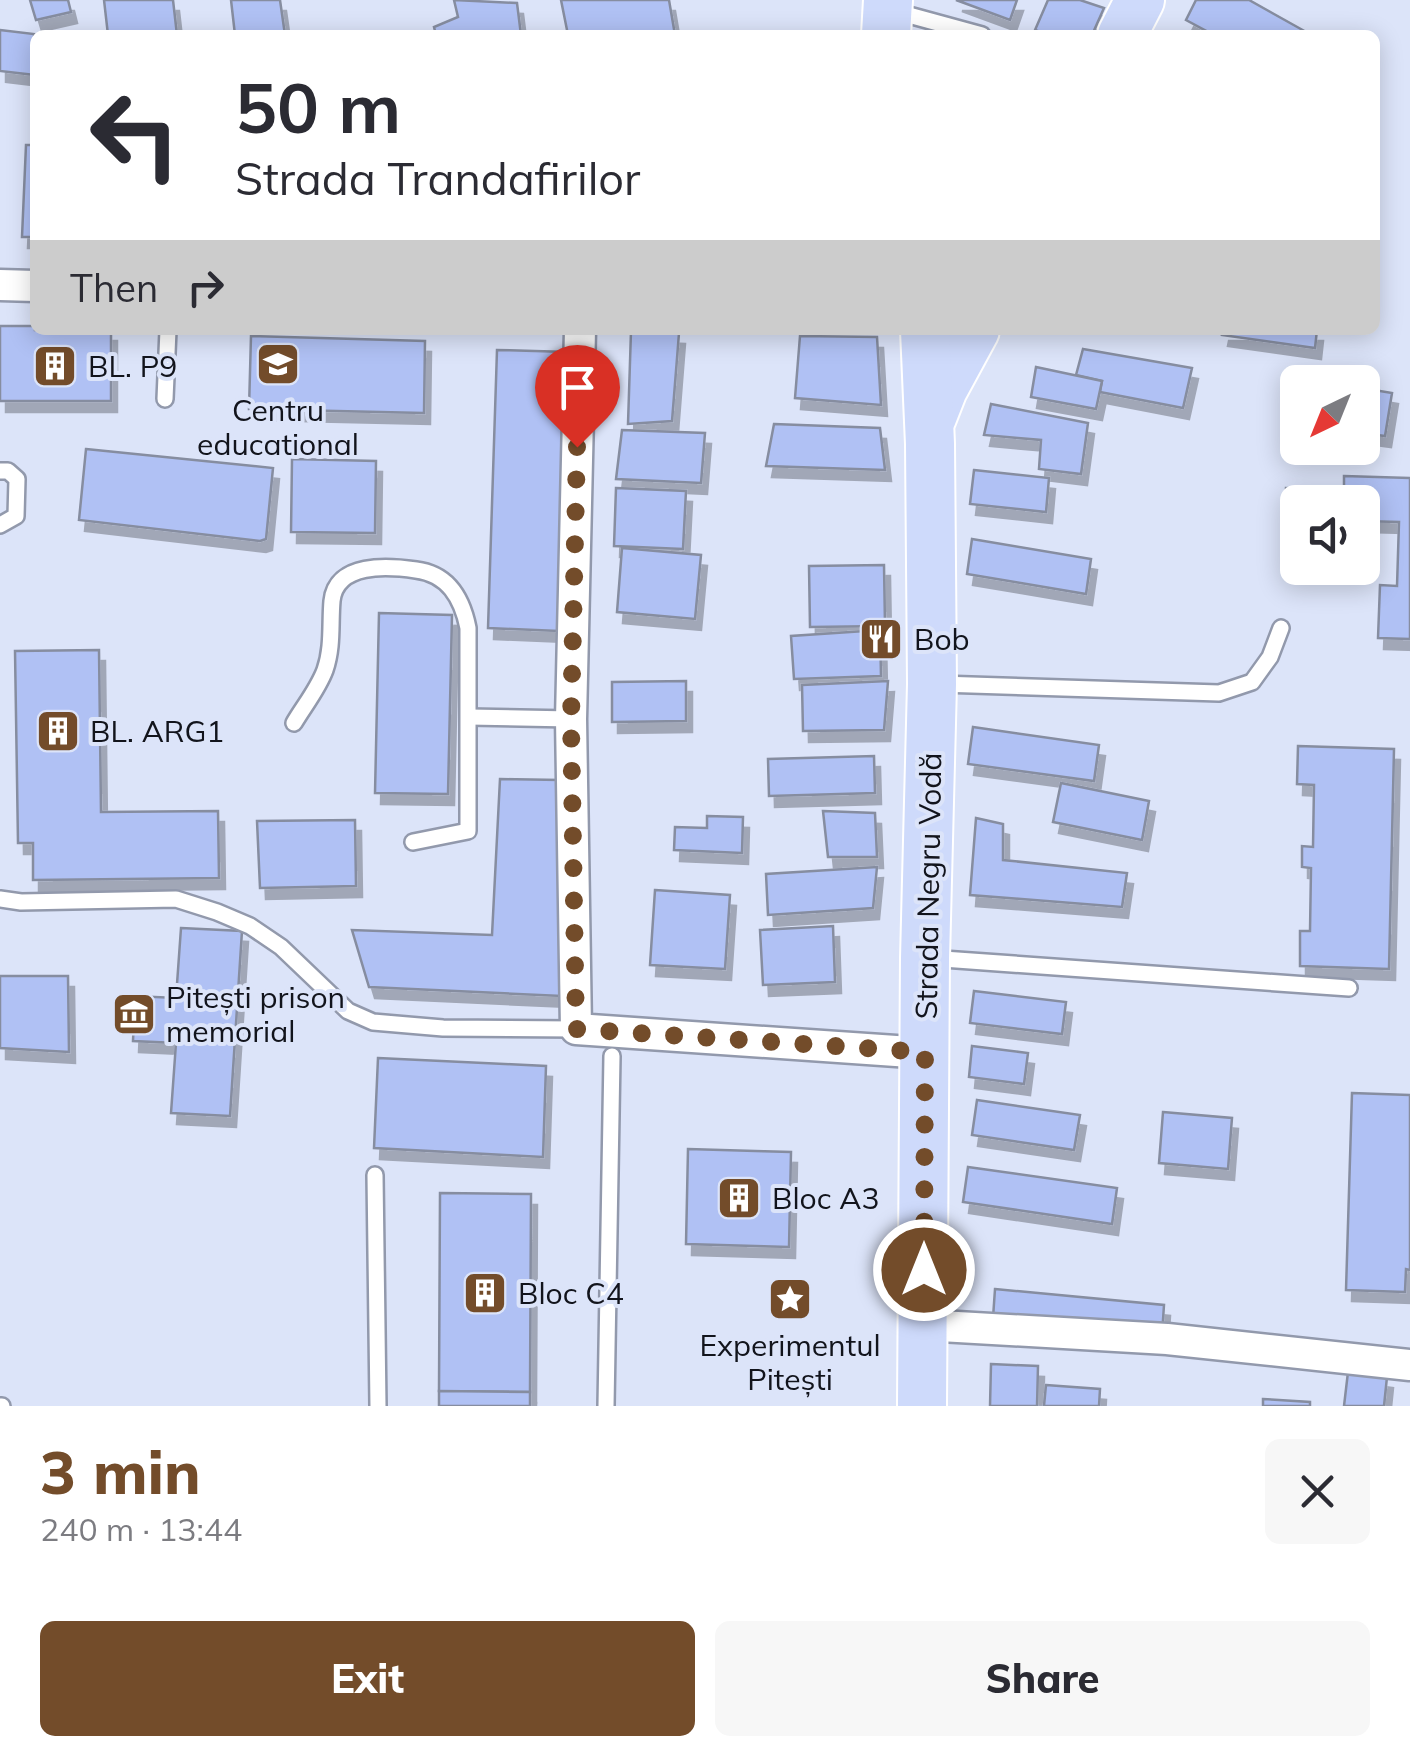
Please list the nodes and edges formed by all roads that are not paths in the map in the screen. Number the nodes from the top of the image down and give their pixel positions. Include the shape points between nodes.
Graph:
1 (1140, 0) edge
2 (882, 16) edge
3 (956, 30) edge
4 (1125, 30) edge
5 (0, 285) edge
6 (30, 286) edge
7 (168, 335) edge
8 (580, 335) edge
9 (924, 335) edge
10 (972, 335) edge
11 (166, 399) dead end
12 (929, 425) junction
13 (0, 471) edge
14 (0, 525) edge
15 (1281, 628) dead end
16 (932, 684) junction
17 (468, 717) junction
18 (571, 720) junction
19 (294, 723) dead end
20 (413, 842) dead end
21 (0, 898) edge
22 (926, 958) junction
23 (1348, 988) dead end
24 (576, 1029) junction
25 (925, 1052) junction
26 (612, 1056) dead end
27 (376, 1175) dead end
28 (924, 1325) junction
29 (1410, 1366) edge
30 (378, 1406) edge
31 (606, 1406) edge
32 (922, 1406) edge

1 - 4 main road
2 - 3 lane
5 - 6 street
7 - 11 lane
8 - 18 street
9 - 12 main road, Strada Negru Vodă
10 - 12 main road, Strada Negru Vodă
12 - 16 main road, Strada Negru Vodă
13 - 14 lane via 16,479 19,496 16,516
15 - 16 lane via 1252,682 1219,694
16 - 22 main road, Strada Negru Vodă
17 - 18 lane
17 - 19 lane via 462,602 430,572 390,567 355,571 340,583 332,597 326,668
17 - 20 lane via 468,831
18 - 24 street
21 - 24 lane via 176,900 217,912 281,947 348,1011 374,1022
22 - 23 lane
22 - 25 main road, Strada Negru Vodă
24 - 25 street
25 - 28 main road, Strada Negru Vodă
26 - 31 lane
27 - 30 lane
28 - 29 street via 1168,1340
28 - 32 main road, Strada Negru Vodă

